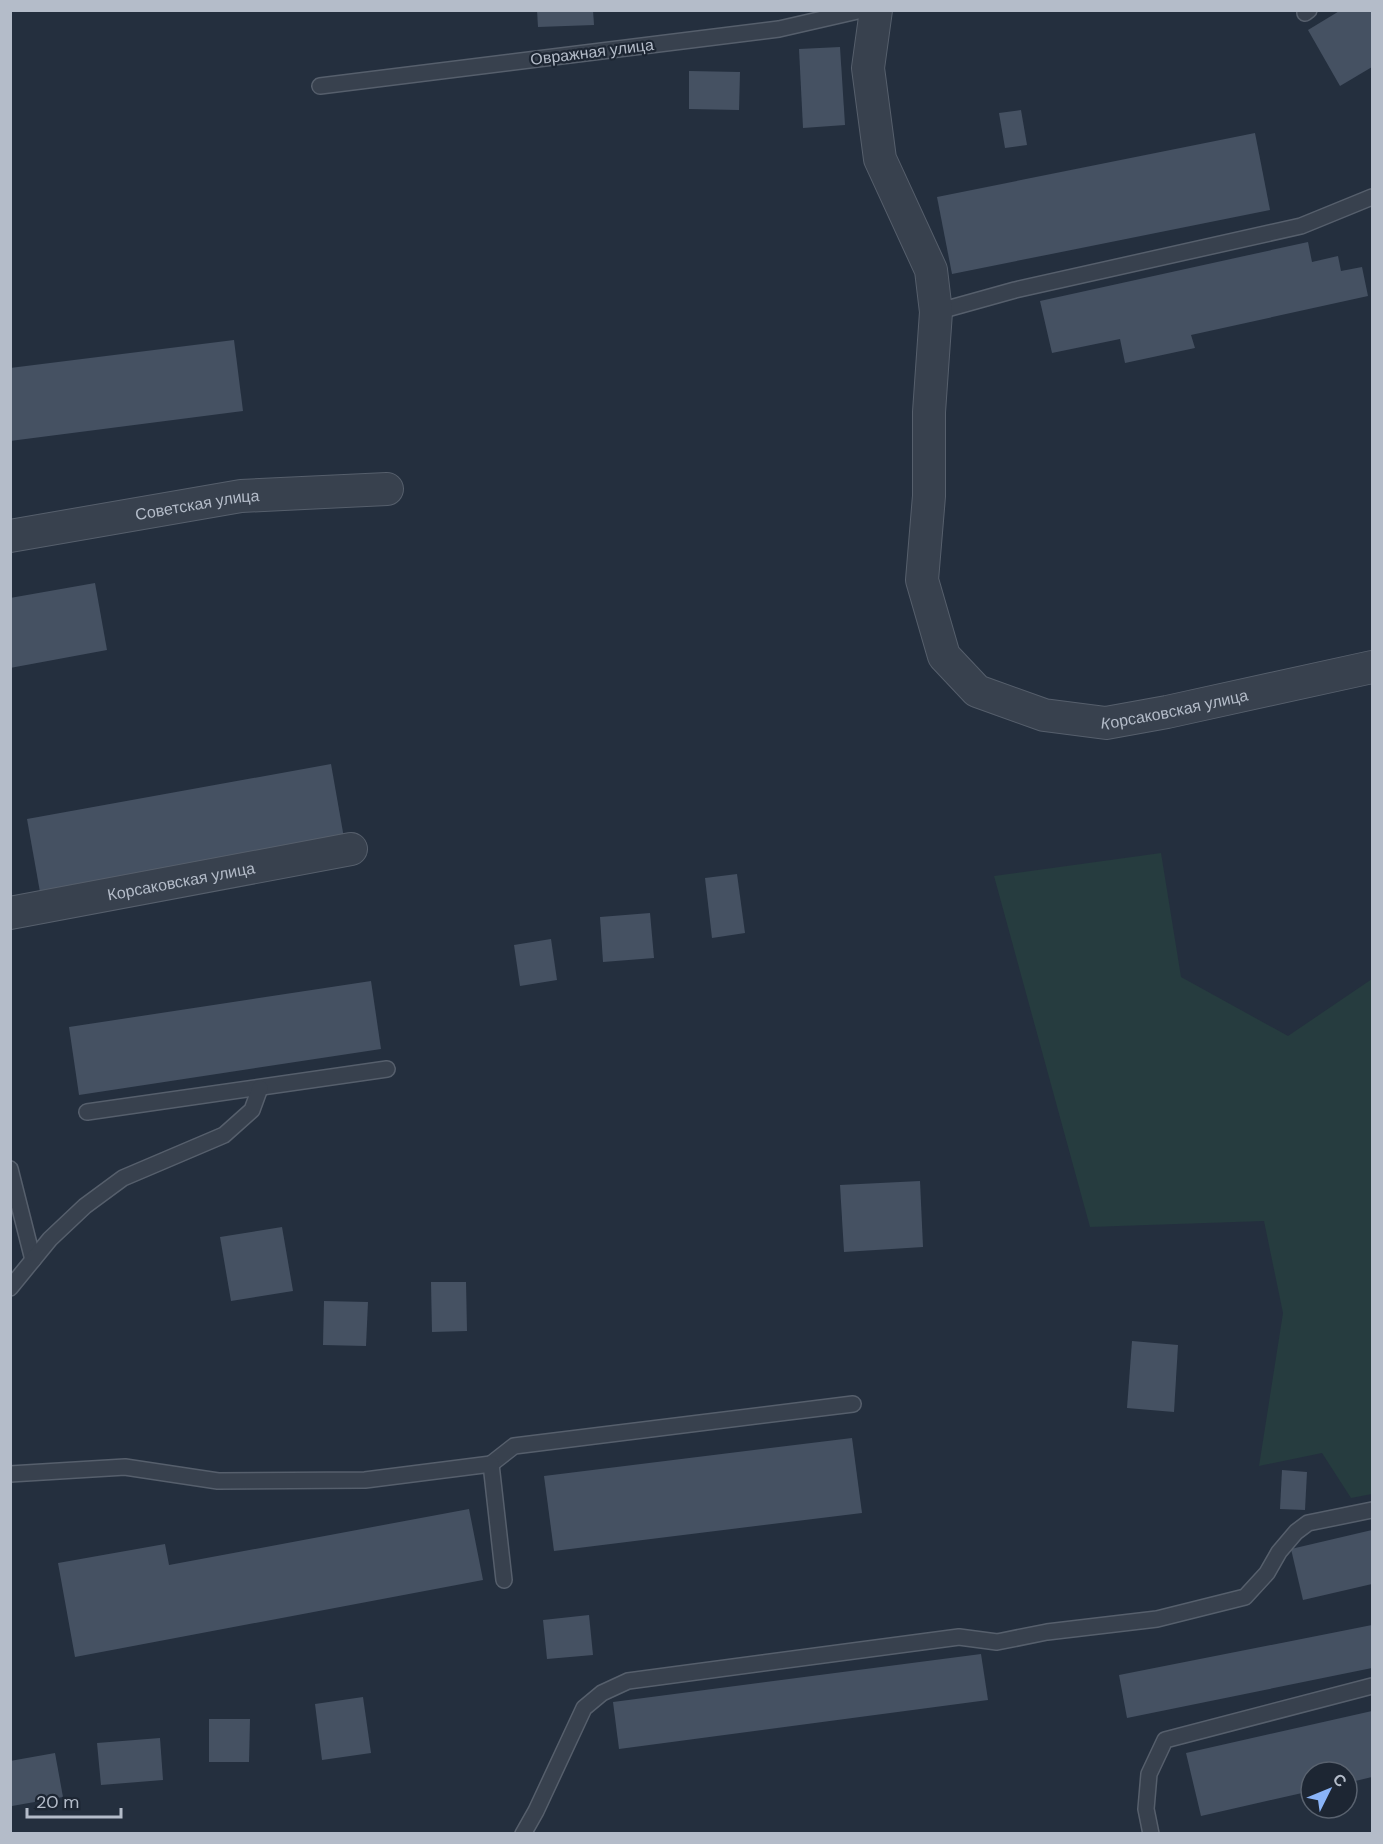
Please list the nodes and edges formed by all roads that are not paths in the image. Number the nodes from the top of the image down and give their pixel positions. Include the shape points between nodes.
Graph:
1 (862, 10) edge
2 (876, 10) edge
3 (320, 86) dead end
4 (1372, 196) edge
5 (936, 312) junction
6 (387, 489) dead end
7 (10, 536) edge
8 (1372, 667) edge
9 (351, 849) dead end
10 (10, 913) edge
11 (387, 1069) dead end
12 (260, 1088) junction
13 (87, 1112) dead end
14 (10, 1169) edge
15 (33, 1260) junction
16 (10, 1288) edge
17 (853, 1404) dead end
18 (491, 1464) junction
19 (10, 1474) edge
20 (1372, 1510) edge
21 (504, 1580) dead end
22 (1372, 1686) edge
23 (523, 1833) edge
24 (1151, 1833) edge

1 - 3 lane, Овражная улица via 779,29
2 - 5 street via 868,68 880,159 931,270
4 - 5 lane via 1301,226 1015,290
5 - 8 street, Корсаковская улица via 922,580 944,656 977,691 1044,715 1106,723
6 - 7 street, Советская улица via 241,496
9 - 10 street, Корсаковская улица
11 - 12 lane
12 - 13 lane
12 - 15 lane via 252,1110 224,1135 123,1178 85,1206
14 - 15 lane
15 - 16 lane
17 - 18 lane via 524,1444 514,1446
18 - 19 lane via 365,1480 218,1481 125,1467
18 - 21 lane
20 - 23 lane via 1308,1523 1296,1532 1245,1597 1157,1619 997,1642 959,1636 628,1681 602,1693 584,1708
22 - 24 lane via 1165,1740 1149,1774 1146,1809

